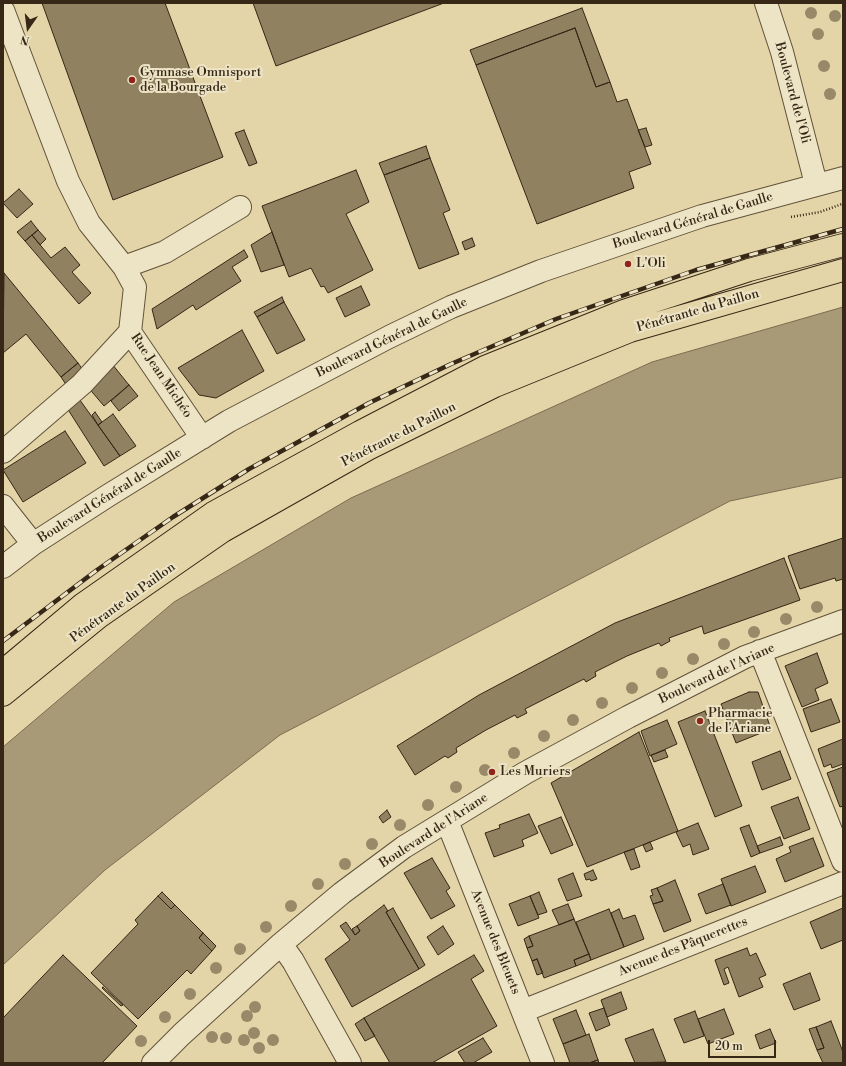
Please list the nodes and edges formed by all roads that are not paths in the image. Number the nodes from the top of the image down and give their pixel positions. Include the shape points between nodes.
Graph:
1 (766, 3) edge
2 (3, 10) edge
3 (843, 178) edge
4 (816, 184) junction
5 (240, 207) dead end
6 (843, 245) edge
7 (124, 267) junction
8 (843, 270) edge
9 (130, 332) junction
10 (202, 438) junction
11 (3, 452) edge
12 (3, 506) edge
13 (33, 544) junction
14 (3, 567) edge
15 (843, 621) edge
16 (760, 651) junction
17 (3, 671) edge
18 (3, 695) edge
19 (447, 821) junction
20 (843, 861) edge
21 (843, 883) edge
22 (281, 944) junction
23 (522, 1011) junction
24 (153, 1063) edge
25 (350, 1063) edge
26 (543, 1063) edge

1 - 4 street, Boulevard de l'Oli via 782,52
2 - 7 street via 68,181 89,223
3 - 4 street, Boulevard Général de Gaulle
4 - 10 street, Boulevard Général de Gaulle via 702,216 542,271 451,307 229,421
5 - 7 street via 165,252
6 - 17 main road, Pénétrante du Paillon via 749,270 624,311 485,367 360,432 213,514 83,604
7 - 9 street, Rue Jean Michéo via 135,287
8 - 18 main road, Pénétrante du Paillon via 630,331 495,386 368,449 223,531 99,617
9 - 10 street, Rue Jean Michéo
9 - 11 street via 82,384
10 - 13 street, Boulevard Général de Gaulle
12 - 13 street
13 - 14 street, Boulevard Général de Gaulle
15 - 16 street, Boulevard de l'Ariane
16 - 19 street, Boulevard de l'Ariane via 524,772
16 - 20 street
19 - 22 street, Boulevard de l'Ariane via 398,851
19 - 23 street, Avenue des Bleuets
21 - 23 street, Avenue des Pâquerettes
22 - 24 street, Boulevard de l'Ariane
22 - 25 street
23 - 26 street, Avenue des Bleuets

